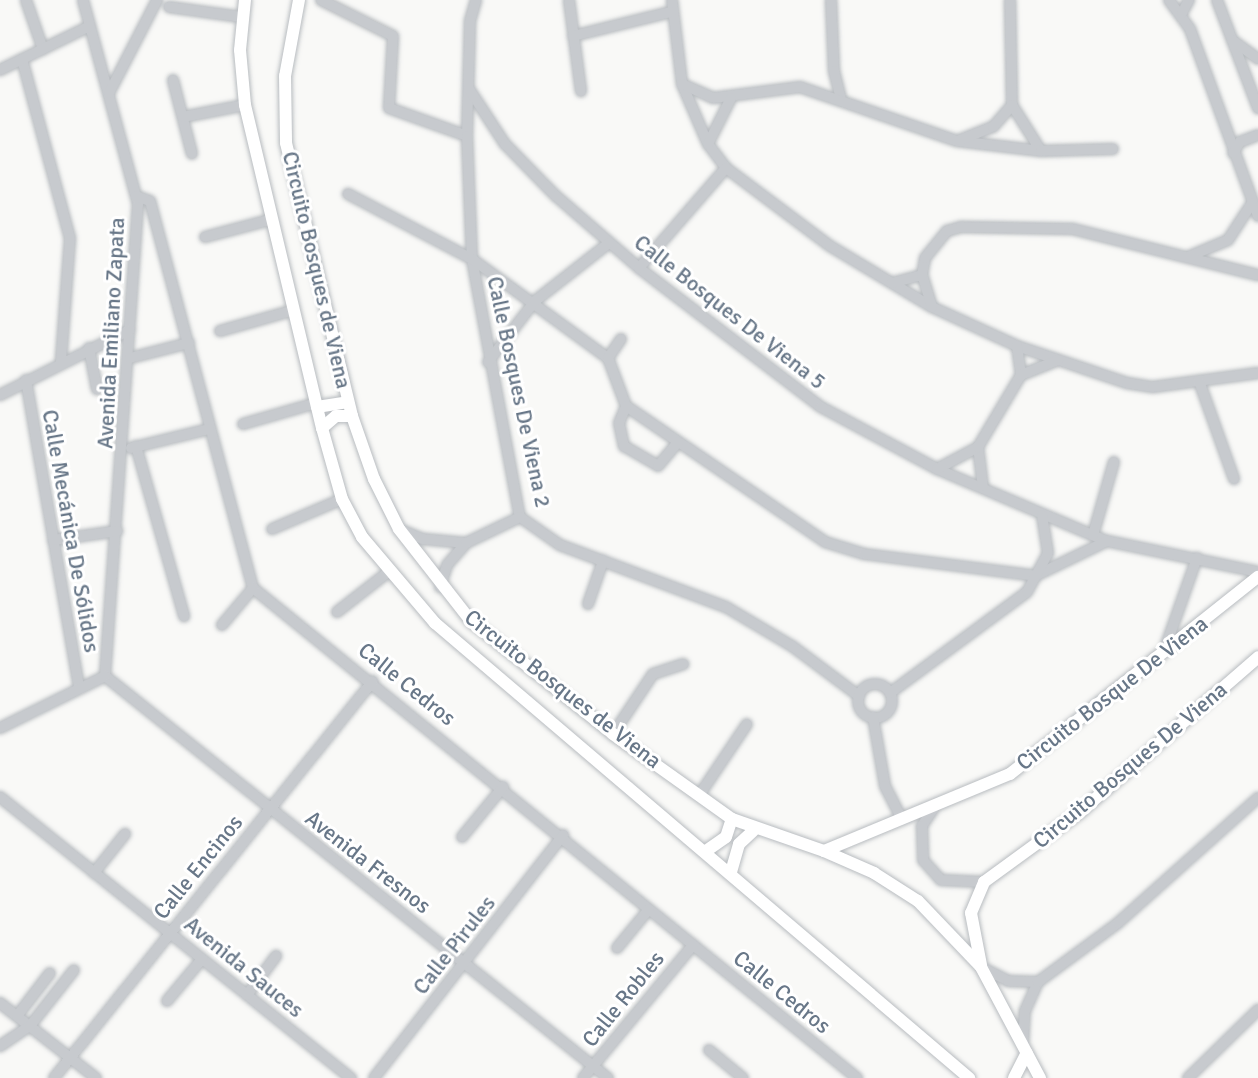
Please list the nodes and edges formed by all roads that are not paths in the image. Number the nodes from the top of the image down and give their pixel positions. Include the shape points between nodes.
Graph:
1 (26, 0) edge
2 (82, 0) edge
3 (157, 0) edge
4 (245, 0) edge
5 (299, 0) edge
6 (321, 0) edge
7 (476, 0) edge
8 (569, 0) edge
9 (831, 0) edge
10 (1010, 0) edge
11 (1169, 0) edge
12 (1189, 0) edge
13 (1217, 0) edge
14 (671, 6) edge
15 (169, 7) dead end
16 (1182, 14) junction
17 (241, 17) junction
18 (90, 26) junction
19 (573, 36) junction
20 (1232, 40) junction
21 (43, 49) junction
22 (22, 59) junction
23 (1258, 59) edge
24 (0, 70) edge
25 (834, 71) junction
26 (173, 80) dead end
27 (682, 84) junction
28 (469, 89) junction
29 (581, 91) dead end
30 (822, 92) junction
31 (110, 93) junction
32 (731, 98) junction
33 (842, 100) junction
34 (245, 105) junction
35 (1012, 105) junction
36 (1258, 108) edge
37 (183, 117) junction
38 (1258, 135) edge
39 (467, 136) junction
40 (957, 141) junction
41 (708, 144) junction
42 (1113, 149) dead end
43 (1041, 151) junction
44 (1233, 153) junction
45 (192, 154) dead end
46 (726, 168) junction
47 (348, 194) dead end
48 (136, 196) junction
49 (1252, 203) junction
50 (1258, 216) edge
51 (273, 219) junction
52 (205, 237) dead end
53 (609, 243) junction
54 (1190, 256) junction
55 (472, 259) junction
56 (639, 268) junction
57 (922, 274) junction
58 (1258, 275) edge
59 (892, 283) junction
60 (535, 301) junction
61 (932, 307) junction
62 (294, 310) junction
63 (130, 330) junction
64 (220, 331) dead end
65 (621, 339) dead end
66 (189, 343) junction
67 (1017, 346) junction
68 (89, 348) junction
69 (130, 358) junction
70 (608, 358) junction
71 (1058, 360) junction
72 (61, 361) junction
73 (488, 362) junction
74 (1258, 373) edge
75 (1021, 375) junction
76 (26, 380) junction
77 (1199, 381) junction
78 (97, 389) dead end
79 (0, 395) edge
80 (348, 402) junction
81 (316, 405) junction
82 (626, 406) junction
83 (352, 416) junction
84 (243, 424) dead end
85 (322, 428) junction
86 (209, 429) junction
87 (678, 442) junction
88 (136, 446) junction
89 (978, 447) junction
90 (124, 449) junction
91 (1114, 462) dead end
92 (937, 469) junction
93 (1234, 479) dead end
94 (983, 486) junction
95 (342, 499) junction
96 (1042, 515) junction
97 (520, 517) junction
98 (272, 529) dead end
99 (399, 529) junction
100 (117, 531) junction
101 (1093, 535) junction
102 (53, 540) junction
103 (1107, 541) junction
104 (466, 543) junction
105 (1197, 558) junction
106 (603, 561) junction
107 (1258, 572) edge
108 (387, 573) junction
109 (1037, 576) junction
110 (1258, 577) edge
111 (440, 587) junction
112 (253, 588) junction
113 (588, 604) dead end
114 (337, 612) dead end
115 (184, 616) dead end
116 (222, 626) dead end
117 (1164, 651) junction
118 (1258, 657) edge
119 (683, 664) dead end
120 (105, 676) junction
121 (373, 681) junction
122 (79, 687) junction
123 (890, 693) junction
124 (859, 696) junction
125 (873, 717) junction
126 (1, 724) edge
127 (747, 724) dead end
128 (613, 734) junction
129 (503, 787) junction
130 (700, 794) junction
131 (0, 797) edge
132 (1258, 798) edge
133 (934, 808) junction
134 (269, 810) junction
135 (901, 818) junction
136 (732, 819) junction
137 (753, 831) junction
138 (125, 834) dead end
139 (563, 835) junction
140 (462, 837) dead end
141 (706, 851) junction
142 (824, 851) junction
143 (731, 872) junction
144 (94, 873) junction
145 (984, 882) junction
146 (649, 909) junction
147 (169, 933) junction
148 (693, 945) junction
149 (617, 948) dead end
150 (276, 956) dead end
151 (202, 959) junction
152 (465, 963) junction
153 (981, 967) junction
154 (74, 970) dead end
155 (50, 973) dead end
156 (1038, 982) junction
157 (247, 995) junction
158 (167, 1001) dead end
159 (0, 1003) edge
160 (1258, 1010) edge
161 (17, 1016) junction
162 (30, 1026) junction
163 (0, 1046) edge
164 (1025, 1049) junction
165 (709, 1050) dead end
166 (1211, 1054) junction
167 (70, 1058) junction
168 (593, 1066) junction
169 (54, 1078) edge
170 (96, 1078) edge
171 (351, 1078) edge
172 (374, 1078) edge
173 (583, 1078) edge
174 (608, 1078) edge
175 (743, 1078) edge
176 (857, 1078) edge
177 (969, 1078) edge
178 (1014, 1078) edge
179 (1040, 1078) edge
180 (1188, 1078) edge
181 (1197, 1078) edge

1 - 21 street
2 - 18 street, Avenida Emiliano Zapata
3 - 31 street
4 - 17 main road, Circuito Bosques de Viena
5 - 80 main road, Circuito Bosques de Viena via 285,76 286,143
6 - 39 street via 393,36 389,108
7 - 28 street, Calle Bosques De Viena 2
8 - 19 street
9 - 25 street
10 - 35 street
11 - 16 street
12 - 16 street
13 - 20 street
14 - 19 street
14 - 27 street
15 - 17 street
16 - 44 street via 1213,84
17 - 34 main road, Circuito Bosques de Viena
18 - 21 street
18 - 31 street, Avenida Emiliano Zapata
19 - 29 street
20 - 23 street
20 - 36 street
21 - 22 street
22 - 24 street
22 - 72 street via 69,238
25 - 30 street
25 - 33 street
26 - 37 street
27 - 32 street via 705,96
27 - 41 street
28 - 39 street, Calle Bosques De Viena 2
28 - 53 street, Calle Bosques De Viena 5 via 505,144
30 - 32 street via 776,86
30 - 33 street
31 - 48 street, Avenida Emiliano Zapata
32 - 41 street
33 - 40 street
34 - 37 street
34 - 51 main road, Circuito Bosques de Viena
35 - 40 street via 993,127
35 - 43 street
37 - 45 street
38 - 44 street via 1240,142
39 - 55 street, Calle Bosques De Viena 2
40 - 43 street
41 - 46 street
42 - 43 street
44 - 49 street
46 - 56 street
46 - 59 street via 830,246
47 - 55 street
48 - 63 street, Avenida Emiliano Zapata
48 - 66 street via 150,201
49 - 50 street
49 - 54 street via 1228,240
51 - 52 street
51 - 62 main road, Circuito Bosques de Viena
53 - 56 street, Calle Bosques De Viena 5
53 - 60 street
54 - 57 street via 1073,229 961,227 933,243
54 - 58 street
55 - 60 street
55 - 73 street, Calle Bosques De Viena 2
56 - 92 street, Calle Bosques De Viena 5 via 783,382
57 - 59 street
57 - 61 street
59 - 61 street
60 - 70 street
60 - 73 street
61 - 67 street
62 - 64 street
62 - 81 main road, Circuito Bosques de Viena
63 - 68 street
63 - 69 street, Avenida Emiliano Zapata
65 - 70 street
66 - 69 street
66 - 86 street
67 - 71 street
67 - 75 street
68 - 72 street
68 - 78 street
69 - 90 street, Avenida Emiliano Zapata
70 - 82 street
71 - 75 street
71 - 77 street via 1152,387
72 - 76 street
73 - 97 street, Calle Bosques De Viena 2
74 - 77 street
75 - 89 street
76 - 79 street
76 - 102 street, Calle Mecánica De Sólidos
77 - 93 street
80 - 81 main road
80 - 83 main road, Circuito Bosques de Viena
81 - 84 street
81 - 85 main road, Circuito Bosques de Viena
82 - 87 street
82 - 87 street via 619,423 624,446 658,466
83 - 85 main road via 336,416
83 - 99 main road, Circuito Bosques de Viena via 374,479
85 - 95 main road, Circuito Bosques de Viena
86 - 88 street
86 - 112 street
87 - 109 street via 835,546
88 - 90 street
88 - 115 street
89 - 92 street
89 - 94 street
90 - 100 street, Avenida Emiliano Zapata
91 - 101 street
92 - 94 street, Calle Bosques De Viena 5
94 - 96 street, Calle Bosques De Viena 5
95 - 98 street
95 - 108 main road, Circuito Bosques de Viena
96 - 101 street, Calle Bosques De Viena 5
96 - 109 street via 1050,543
97 - 104 street
97 - 106 street, Calle Bosques De Viena 2 via 560,545
99 - 104 street via 432,540
99 - 111 main road, Circuito Bosques de Viena
100 - 102 street
100 - 120 street, Avenida Emiliano Zapata
101 - 103 street, Calle Bosques De Viena 5
102 - 122 street, Calle Mecánica De Sólidos
103 - 105 street, Calle Bosques De Viena 5
103 - 109 street
104 - 111 street via 447,565
105 - 107 street, Calle Bosques De Viena 5
105 - 117 street
106 - 113 street
106 - 124 street, Calle Bosques De Viena 2 via 726,607
108 - 114 street
108 - 141 main road, Circuito Bosques de Viena via 435,623
109 - 123 street via 1017,602
110 - 117 main road, Circuito Bosque De Viena
111 - 128 main road, Circuito Bosques de Viena via 471,621
112 - 116 street
112 - 121 street, Calle Cedros
117 - 133 main road, Circuito Bosque De Viena via 1028,762
118 - 145 main road, Circuito Bosques De Viena via 1080,812
119 - 128 street via 653,674
120 - 122 street
120 - 134 street, Avenida Fresnos
121 - 129 street, Calle Cedros
121 - 134 street, Calle Encinos
122 - 126 street
123 - 124 street via 874,684
123 - 125 street via 890,707
124 - 125 street via 861,710
125 - 135 street via 881,772
127 - 130 street
128 - 130 main road, Circuito Bosques de Viena
129 - 139 street, Calle Cedros
129 - 140 street
130 - 136 main road, Circuito Bosques de Viena
131 - 144 street, Avenida Sauces
132 - 156 street via 1118,923
133 - 135 main road, Circuito Bosque De Viena
133 - 145 street via 922,826 922,860 941,880
134 - 147 street, Calle Encinos
134 - 152 street, Avenida Fresnos
135 - 142 main road, Circuito Bosque De Viena
136 - 137 main road, Circuito Bosques de Viena
136 - 141 main road via 726,837
137 - 142 main road, Circuito Bosques de Viena
137 - 143 main road via 739,843
138 - 144 street
139 - 146 street, Calle Cedros
139 - 152 street, Calle Pirules
141 - 143 main road, Circuito Bosques de Viena
142 - 153 main road, Circuito Bosques de Viena via 898,887
143 - 177 main road, Circuito Bosques de Viena
144 - 147 street, Avenida Sauces
145 - 153 main road via 970,914
146 - 148 street, Calle Cedros
146 - 149 street
147 - 151 street, Avenida Sauces
147 - 167 street, Calle Encinos
148 - 168 street, Calle Robles
148 - 176 street, Calle Cedros
150 - 157 street
151 - 157 street, Avenida Sauces
151 - 158 street
152 - 168 street, Avenida Fresnos
152 - 172 street, Calle Pirules
153 - 156 street via 1008,981
153 - 164 main road, Circuito Bosques de Viena
154 - 162 street
155 - 161 street
156 - 164 street via 1025,1011
157 - 171 street, Avenida Sauces
159 - 161 street
160 - 166 street
161 - 162 street
162 - 163 street
162 - 167 street
164 - 178 main road
164 - 179 main road, Circuito Bosques de Viena
165 - 175 street
166 - 180 street
166 - 181 street
167 - 169 street, Calle Encinos
167 - 170 street
168 - 173 street, Calle Robles
168 - 174 street, Avenida Fresnos

